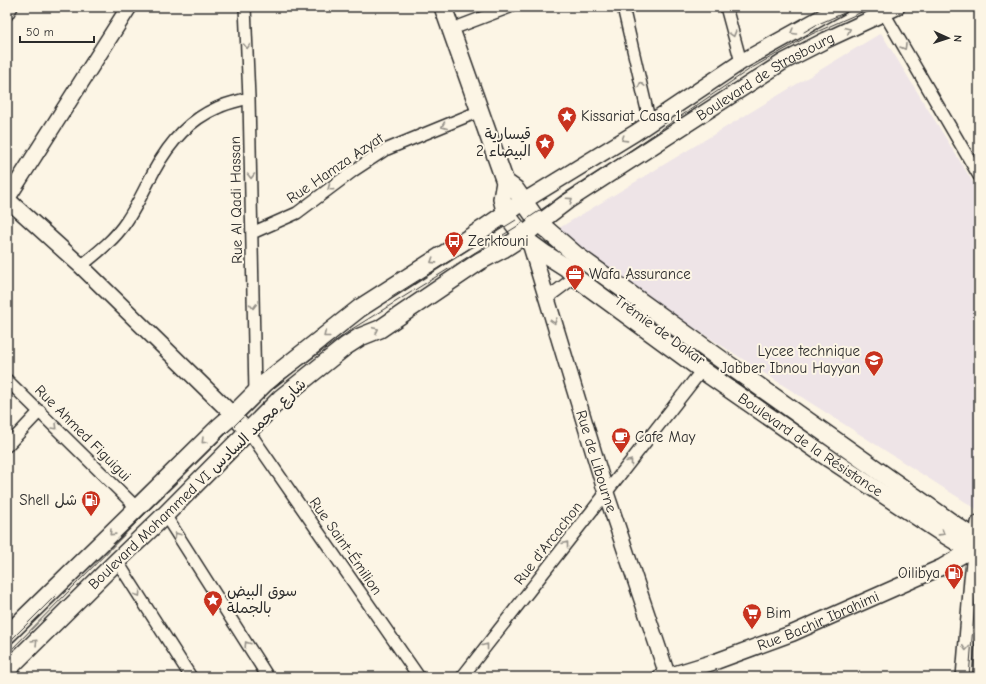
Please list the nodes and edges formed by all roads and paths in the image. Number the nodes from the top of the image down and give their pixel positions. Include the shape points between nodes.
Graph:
1 (12, 7) edge
2 (245, 7) edge
3 (434, 7) edge
4 (444, 7) edge
5 (453, 7) edge
6 (510, 7) edge
7 (623, 7) edge
8 (726, 7) edge
9 (830, 9) edge
10 (125, 10) edge
11 (891, 10) edge
12 (7, 16) edge
13 (458, 33) junction
14 (741, 62) junction
15 (249, 98) junction
16 (480, 111) junction
17 (650, 123) junction
18 (979, 176) edge
19 (505, 182) junction
20 (7, 199) edge
21 (524, 201) junction
22 (506, 214) junction
23 (539, 223) junction
24 (252, 233) junction
25 (527, 240) junction
26 (81, 266) junction
27 (573, 267) junction
28 (547, 298) junction
29 (702, 370) junction
30 (7, 380) edge
31 (255, 393) junction
32 (40, 412) junction
33 (233, 415) junction
34 (248, 432) junction
35 (7, 446) edge
36 (606, 493) junction
37 (137, 508) junction
38 (165, 515) junction
39 (930, 517) dead end
40 (979, 523) edge
41 (976, 547) edge
42 (117, 562) junction
43 (7, 635) edge
44 (7, 670) edge
45 (191, 677) edge
46 (268, 677) edge
47 (419, 677) edge
48 (462, 677) edge
49 (665, 677) edge
50 (963, 677) edge

1 - 12 street
2 -> 15 street, Rue Al Qadi Hassan
3 - 13 main road via 446,37
4 - 13 main road
5 - 13 main road, Boulevard de la Résistance
6 - 13 street
17 -> 7 street
8 -> 14 street
9 -> 14 main road, Boulevard de Strasbourg
10 - 20 main road
11 -> 18 street
23 -> 11 main road, Boulevard de Strasbourg via 568,201 783,62
13 - 16 main road, Boulevard de la Résistance
14 - 17 main road, Boulevard de Strasbourg
15 -> 24 street, Rue Al Qadi Hassan
15 - 26 street via 208,112 177,138 164,155 126,222 113,238
16 - 19 main road, Boulevard de la Résistance
16 -> 24 street, Rue Hamza Azyat via 385,150 297,213
17 -> 21 main road, Boulevard de Strasbourg
19 - 21 main road, Boulevard de la Résistance via 515,189
19 - 22 main road, Boulevard de la Résistance via 502,199
20 - 26 main road
21 - 22 main road, Boulevard Mohammed VI شارع محمد السادس
21 - 23 main road, Boulevard de la Résistance
22 - 25 main road, Boulevard de la Résistance
22 -> 31 main road, Boulevard Mohammed VI شارع محمد السادس via 360,308
23 - 25 main road, Boulevard Mohammed VI شارع محمد السادس
23 - 27 main road, Boulevard de la Résistance
24 -> 31 street, Rue Al Qadi Hassan
25 - 27 main road, Boulevard de la Résistance via 545,254
25 - 28 main road, Rue de Libourne
34 -> 25 main road, Boulevard Mohammed VI شارع محمد السادس via 281,398 346,346 380,329 480,261
26 - 33 main road
27 - 28 street
27 - 29 main road, Boulevard de la Résistance
27 - 39 main road, Trémie de Dakar via 591,272
27 - 41 main road, Boulevard de la Résistance via 739,372 969,535
28 -> 36 main road, Rue de Libourne
36 -> 29 street, Rue d'Arcachon
29 -> 41 main road, Boulevard de la Résistance via 942,534
30 - 32 street, Rue Ahmed Figuigui
31 - 33 main road, Boulevard Mohammed VI شارع محمد السادس
32 - 35 street
32 -> 37 street, Rue Ahmed Figuigui
33 - 34 main road
33 -> 37 main road, Boulevard Mohammed VI شارع محمد السادس
34 - 38 main road, Boulevard Mohammed VI شارع محمد السادس
34 - 47 street, Rue Saint-Émilion
48 -> 36 street, Rue d'Arcachon
36 - 49 main road, Rue de Libourne
37 -> 43 main road, Boulevard Mohammed VI شارع محمد السادس
38 - 42 main road, Boulevard Mohammed VI شارع محمد السادس
46 -> 38 street
40 - 41 main road
41 - 49 main road, Rue Bachir Ibrahimi via 942,567 793,633
41 -> 50 main road
44 -> 42 main road, Boulevard Mohammed VI شارع محمد السادس
42 -> 45 street

